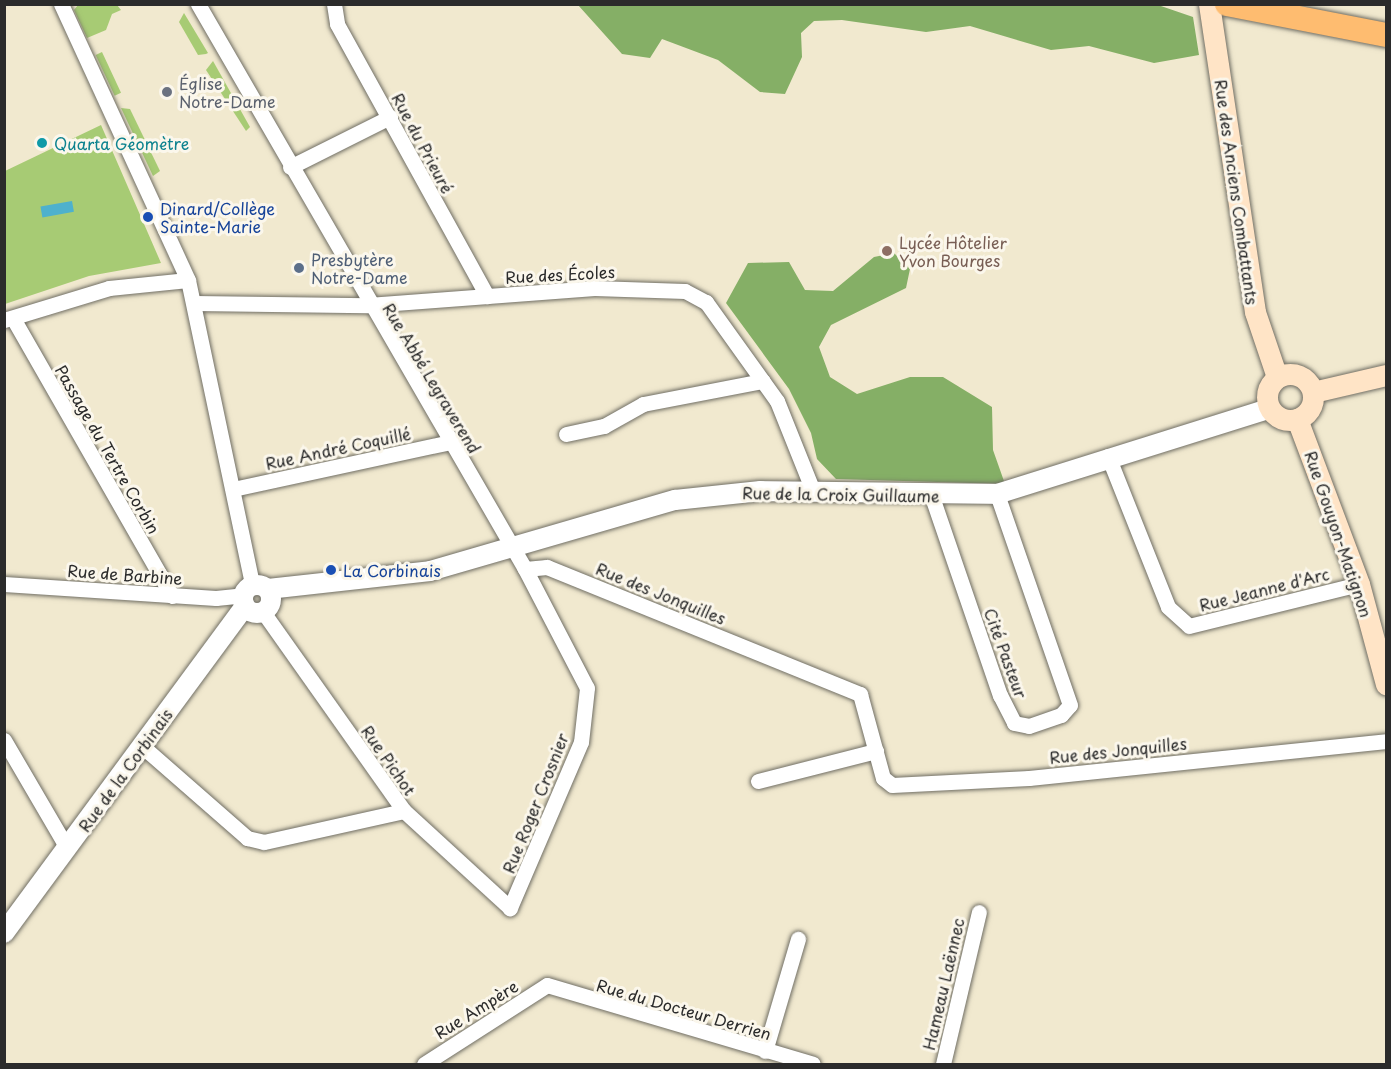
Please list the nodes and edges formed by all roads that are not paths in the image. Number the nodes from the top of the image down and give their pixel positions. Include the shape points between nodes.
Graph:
1 (61, 4) edge
2 (198, 4) edge
3 (334, 4) edge
4 (1209, 4) edge
5 (1227, 4) edge
6 (1386, 35) edge
7 (390, 117) junction
8 (290, 166) junction
9 (188, 280) junction
10 (487, 296) junction
11 (194, 303) junction
12 (368, 305) junction
13 (9, 320) edge
14 (1386, 375) edge
15 (1277, 377) junction
16 (763, 381) junction
17 (1313, 392) junction
18 (1269, 409) junction
19 (1297, 419) junction
20 (566, 434) dead end
21 (450, 442) junction
22 (1107, 456) junction
23 (233, 489) junction
24 (813, 491) junction
25 (931, 494) junction
26 (996, 494) junction
27 (512, 549) junction
28 (525, 569) junction
29 (4, 584) edge
30 (1359, 584) junction
31 (172, 596) junction
32 (254, 598) junction
33 (1386, 684) edge
34 (4, 740) edge
35 (1386, 741) edge
36 (142, 746) junction
37 (876, 752) junction
38 (758, 781) dead end
39 (404, 811) junction
40 (67, 848) junction
41 (510, 908) joint
42 (979, 912) dead end
43 (4, 933) edge
44 (798, 939) dead end
45 (547, 985) joint
46 (765, 1051) junction
47 (424, 1065) edge
48 (813, 1065) edge
49 (943, 1065) edge

1 - 9 street, Rue Pichot
2 - 8 street, Rue Abbé Legraverend
3 - 7 street, Rue du Prieuré via 337,24
4 - 15 main road, Rue des Anciens Combattants via 1255,312
5 - 6 main road
7 - 8 street
7 - 10 street, Rue du Prieuré
8 - 12 street, Rue Abbé Legraverend
9 - 11 street, Rue Pichot
9 - 13 street via 109,288
10 - 12 street, Rue des Écoles
10 - 16 street, Rue des Écoles via 594,288 685,291 706,302
11 - 12 street, Rue des Écoles
11 - 23 street, Rue Pichot
12 - 21 street, Rue Abbé Legraverend
13 - 31 street, Passage du Tertre Corbin
14 - 17 main road
15 - 17 main road via 1299,375
15 - 18 main road via 1266,395
16 - 20 street via 643,404 604,426
16 - 24 street, Rue des Écoles via 788,419
17 - 19 main road via 1308,411
18 - 19 main road via 1282,419
18 - 22 street, Rue de la Croix Guillaume
19 - 30 main road, Rue Gouyon-Matignon
21 - 23 street, Rue André Coquillé
21 - 27 street, Rue Abbé Legraverend
22 - 26 street, Rue de la Croix Guillaume
22 - 30 street, Rue Jeanne d'Arc via 1168,607 1188,626
23 - 32 street, Rue Pichot
24 - 25 street, Rue de la Croix Guillaume
24 - 27 street, Rue de la Croix Guillaume via 732,493 656,504
25 - 26 street, Rue de la Croix Guillaume
25 - 26 street, Cité Pasteur via 1000,694 1014,723 1029,726 1061,715 1070,705
27 - 28 street, Rue Roger Crosnier
27 - 32 street, Rue de la Croix Guillaume via 430,571
28 - 37 street, Rue des Jonquilles via 547,567 860,694
28 - 41 street, Rue Roger Crosnier via 582,672 589,704 581,742
29 - 31 street, Rue de Barbine
30 - 33 main road, Rue Gouyon-Matignon
31 - 32 street, Rue de Barbine
32 - 36 street, Rue de la Corbinais
32 - 39 street, Rue Pichot
34 - 40 street
35 - 37 street, Rue des Jonquilles via 904,788 884,778
36 - 39 street via 247,838 264,842
36 - 40 street, Rue de la Corbinais
37 - 38 street
39 - 41 street, Rue Pichot
40 - 43 street, Rue de la Corbinais
42 - 49 street, Hameau Laënnec
44 - 46 street
45 - 46 street, Rue du Docteur Derrien
45 - 47 street, Rue Ampère
46 - 48 street, Rue du Docteur Derrien

